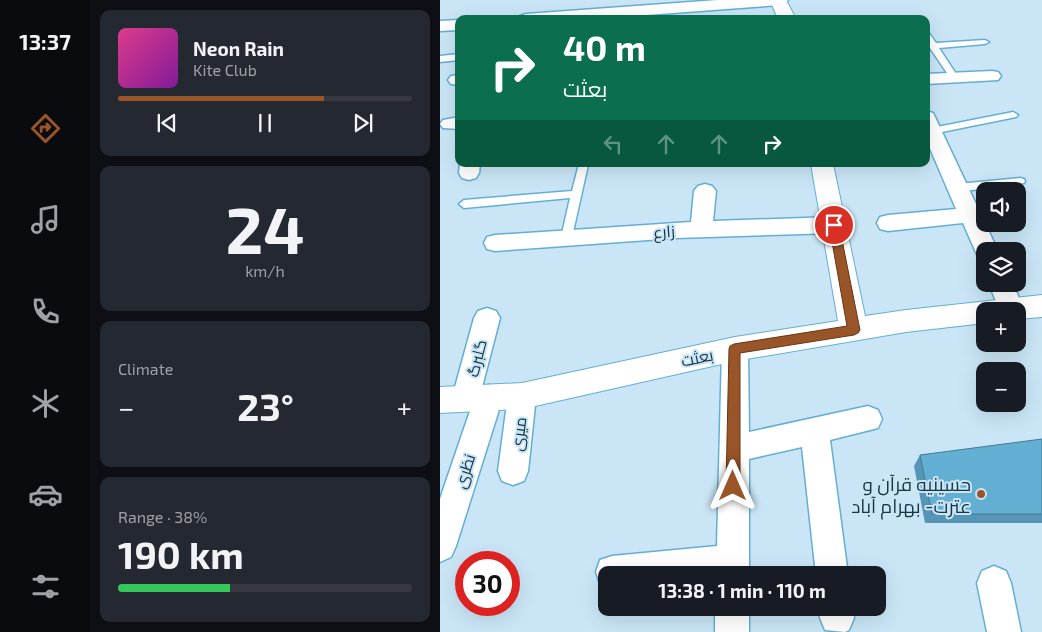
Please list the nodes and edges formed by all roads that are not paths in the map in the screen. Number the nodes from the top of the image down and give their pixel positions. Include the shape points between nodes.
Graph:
1 (779, 0) edge
2 (592, 15) edge
3 (785, 15) edge
4 (455, 24) edge
5 (440, 26) edge
6 (930, 40) edge
7 (985, 42) dead end
8 (934, 46) junction
9 (455, 57) edge
10 (440, 59) edge
11 (992, 76) dead end
12 (954, 77) junction
13 (930, 78) edge
14 (1013, 115) dead end
15 (930, 124) edge
16 (930, 126) edge
17 (583, 167) edge
18 (823, 167) edge
19 (1020, 181) dead end
20 (958, 188) junction
21 (705, 191) dead end
22 (576, 194) junction
23 (464, 204) dead end
24 (970, 215) junction
25 (888, 223) dead end
26 (834, 225) junction
27 (702, 229) junction
28 (566, 238) junction
29 (982, 242) edge
30 (495, 244) dead end
31 (976, 315) edge
32 (486, 318) dead end
33 (854, 330) junction
34 (734, 349) junction
35 (522, 396) junction
36 (465, 398) edge
37 (868, 419) dead end
38 (815, 431) junction
39 (734, 449) junction
40 (513, 471) dead end
41 (440, 546) edge
42 (733, 566) edge
43 (831, 566) edge
44 (994, 583) dead end
45 (732, 616) edge
46 (732, 632) edge
47 (1004, 632) edge

1 - 2 street
1 - 3 street
4 - 5 street
6 - 8 lane
7 - 8 lane
8 - 12 lane
9 - 10 lane
11 - 12 street
12 - 13 street
14 - 15 lane
16 - 20 street
17 - 22 lane
18 - 26 street
19 - 20 lane
20 - 24 street
21 - 27 street
22 - 23 lane
22 - 28 lane
24 - 25 street
24 - 29 street
26 - 27 street, زارع
26 - 33 street
27 - 28 street, زارع
28 - 30 street, زارع
31 - 33 street, بعثت via 906,321
32 - 36 street, گلبرگ
33 - 34 street, بعثت
34 - 35 street, بعثت
34 - 39 street
35 - 36 street, بعثت
35 - 40 street, میری
36 - 41 street, نظری
37 - 38 street
38 - 39 street
38 - 43 street
39 - 42 street
44 - 47 street
45 - 46 street

